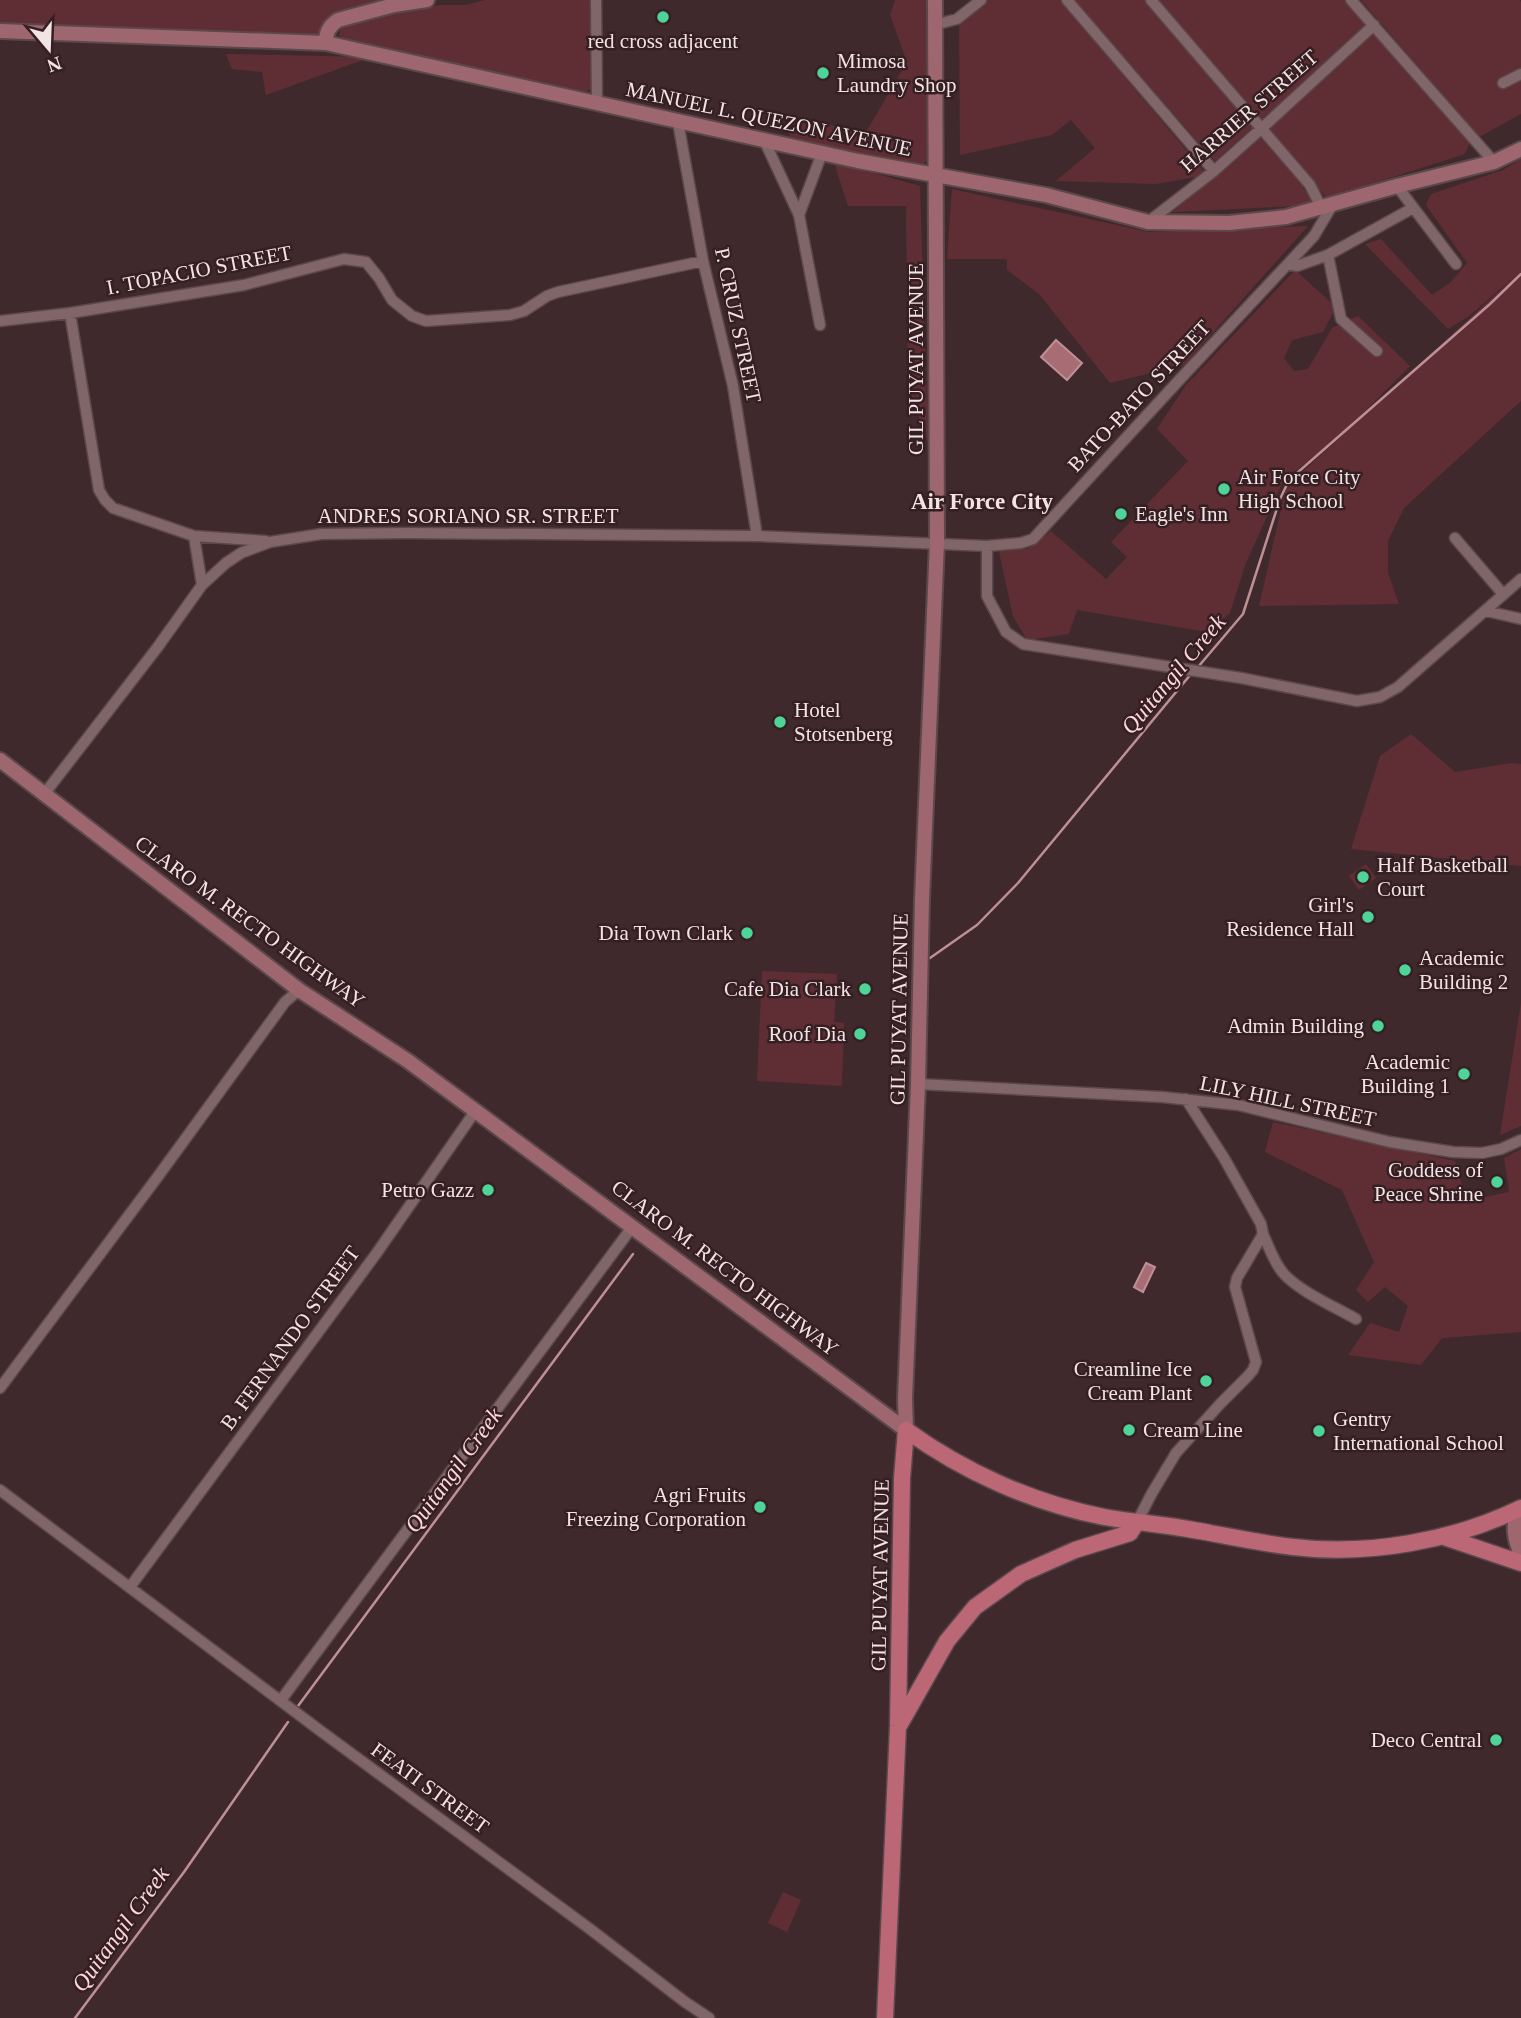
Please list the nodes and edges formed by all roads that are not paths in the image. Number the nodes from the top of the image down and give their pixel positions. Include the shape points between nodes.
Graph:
1 (427, 0) edge
2 (596, 0) edge
3 (935, 0) edge
4 (981, 0) edge
5 (1067, 0) edge
6 (1151, 0) edge
7 (1351, 0) edge
8 (934, 25) junction
9 (1374, 25) junction
10 (0, 31) edge
11 (326, 43) junction
12 (1521, 75) edge
13 (1503, 83) dead end
14 (597, 103) junction
15 (678, 122) junction
16 (1262, 128) junction
17 (764, 140) junction
18 (1521, 149) edge
19 (822, 153) junction
20 (1494, 162) junction
21 (1214, 170) junction
22 (935, 176) junction
23 (1397, 186) junction
24 (1327, 205) junction
25 (1413, 208) junction
26 (799, 215) junction
27 (1148, 222) junction
28 (1328, 255) junction
29 (703, 261) junction
30 (1288, 264) junction
31 (1456, 264) dead end
32 (70, 313) junction
33 (0, 321) edge
34 (820, 325) dead end
35 (1377, 351) dead end
36 (757, 536) junction
37 (194, 537) junction
38 (1455, 538) dead end
39 (270, 542) junction
40 (937, 542) junction
41 (987, 546) junction
42 (1521, 579) edge
43 (202, 585) junction
44 (1503, 594) junction
45 (1486, 611) junction
46 (1521, 619) edge
47 (0, 760) edge
48 (45, 793) junction
49 (299, 990) junction
50 (918, 1084) junction
51 (1186, 1099) junction
52 (476, 1110) junction
53 (1521, 1140) edge
54 (633, 1226) junction
55 (1263, 1234) junction
56 (1356, 1319) dead end
57 (0, 1388) edge
58 (906, 1430) junction
59 (0, 1490) edge
60 (1519, 1510) edge
61 (1138, 1522) junction
62 (1481, 1524) junction
63 (1517, 1530) edge
64 (1444, 1537) junction
65 (1521, 1554) edge
66 (1521, 1563) edge
67 (130, 1587) junction
68 (281, 1700) junction
69 (898, 1726) junction
70 (709, 2018) edge
71 (885, 2018) edge

1 - 11 main road via 338,20 327,32
2 - 14 street
3 - 8 main road, GIL PUYAT AVENUE
4 - 8 street via 959,18
5 - 21 street
6 - 16 street
7 - 9 street
8 - 22 main road, GIL PUYAT AVENUE
9 - 16 street, HARRIER STREET
9 - 20 street
10 - 11 main road, MANUEL L. QUEZON AVENUE
11 - 14 main road, MANUEL L. QUEZON AVENUE
12 - 13 street
14 - 15 main road, MANUEL L. QUEZON AVENUE
15 - 17 main road, MANUEL L. QUEZON AVENUE
15 - 29 street, P. CRUZ STREET
16 - 21 street, HARRIER STREET
16 - 24 street
17 - 19 main road, MANUEL L. QUEZON AVENUE
17 - 26 street
18 - 20 main road, MANUEL L. QUEZON AVENUE
19 - 22 main road, MANUEL L. QUEZON AVENUE
19 - 26 street
20 - 23 main road, MANUEL L. QUEZON AVENUE
21 - 27 street, HARRIER STREET
22 - 27 main road, MANUEL L. QUEZON AVENUE via 1046,195
22 - 40 main road, GIL PUYAT AVENUE
23 - 24 main road, MANUEL L. QUEZON AVENUE
23 - 25 street
24 - 27 main road, MANUEL L. QUEZON AVENUE via 1286,217 1229,223
24 - 30 street, BATO-BATO STREET via 1314,236
25 - 28 street
25 - 31 street
26 - 34 street
28 - 30 street via 1297,266
28 - 35 street via 1341,319
29 - 32 street, I. TOPACIO STREET via 558,292 510,315 426,321 392,300 366,262 344,258 244,285
29 - 36 street, P. CRUZ STREET via 733,386
30 - 41 street, BATO-BATO STREET via 1033,539
32 - 33 street, I. TOPACIO STREET
32 - 37 street via 99,490 113,508
36 - 39 street, ANDRES SORIANO SR. STREET via 333,534
36 - 40 street, ANDRES SORIANO SR. STREET
37 - 39 street
37 - 43 street
38 - 44 street
39 - 43 street, ANDRES SORIANO SR. STREET via 241,552
40 - 41 street, BATO-BATO STREET
40 - 50 main road, GIL PUYAT AVENUE
41 - 45 street via 987,596 1006,632 1023,645 1241,678 1349,700 1380,697 1398,687
42 - 44 street
43 - 48 street, ANDRES SORIANO SR. STREET
44 - 45 street
45 - 46 street
47 - 48 main road, CLARO M. RECTO HIGHWAY
48 - 49 main road, CLARO M. RECTO HIGHWAY
49 - 52 main road, CLARO M. RECTO HIGHWAY
49 - 57 street via 285,1002
50 - 51 street, LILY HILL STREET
50 - 58 main road, GIL PUYAT AVENUE
51 - 53 street, LILY HILL STREET via 1238,1105 1390,1142 1453,1152 1482,1153
51 - 55 street via 1224,1158
52 - 54 main road, CLARO M. RECTO HIGHWAY
52 - 67 street, B. FERNANDO STREET via 376,1254
54 - 58 main road, CLARO M. RECTO HIGHWAY
54 - 68 street
55 - 56 street via 1283,1274
55 - 61 street via 1235,1287 1256,1362 1253,1370 1170,1462
58 - 61 main road, CLARO M. RECTO HIGHWAY via 950,1460 1008,1487 1071,1509
58 - 69 main road, GIL PUYAT AVENUE
59 - 67 street, FEATI STREET
60 - 62 main road, CLARO M. RECTO HIGHWAY
60 - 63 main road
61 - 64 main road, CLARO M. RECTO HIGHWAY via 1294,1548 1372,1548
61 - 69 main road via 1130,1534 1076,1550 1021,1574 975,1607 947,1641
62 - 63 main road
62 - 64 main road, CLARO M. RECTO HIGHWAY
63 - 65 main road
64 - 66 main road
67 - 68 street, FEATI STREET
68 - 70 street, FEATI STREET
69 - 71 main road, GIL PUYAT AVENUE

